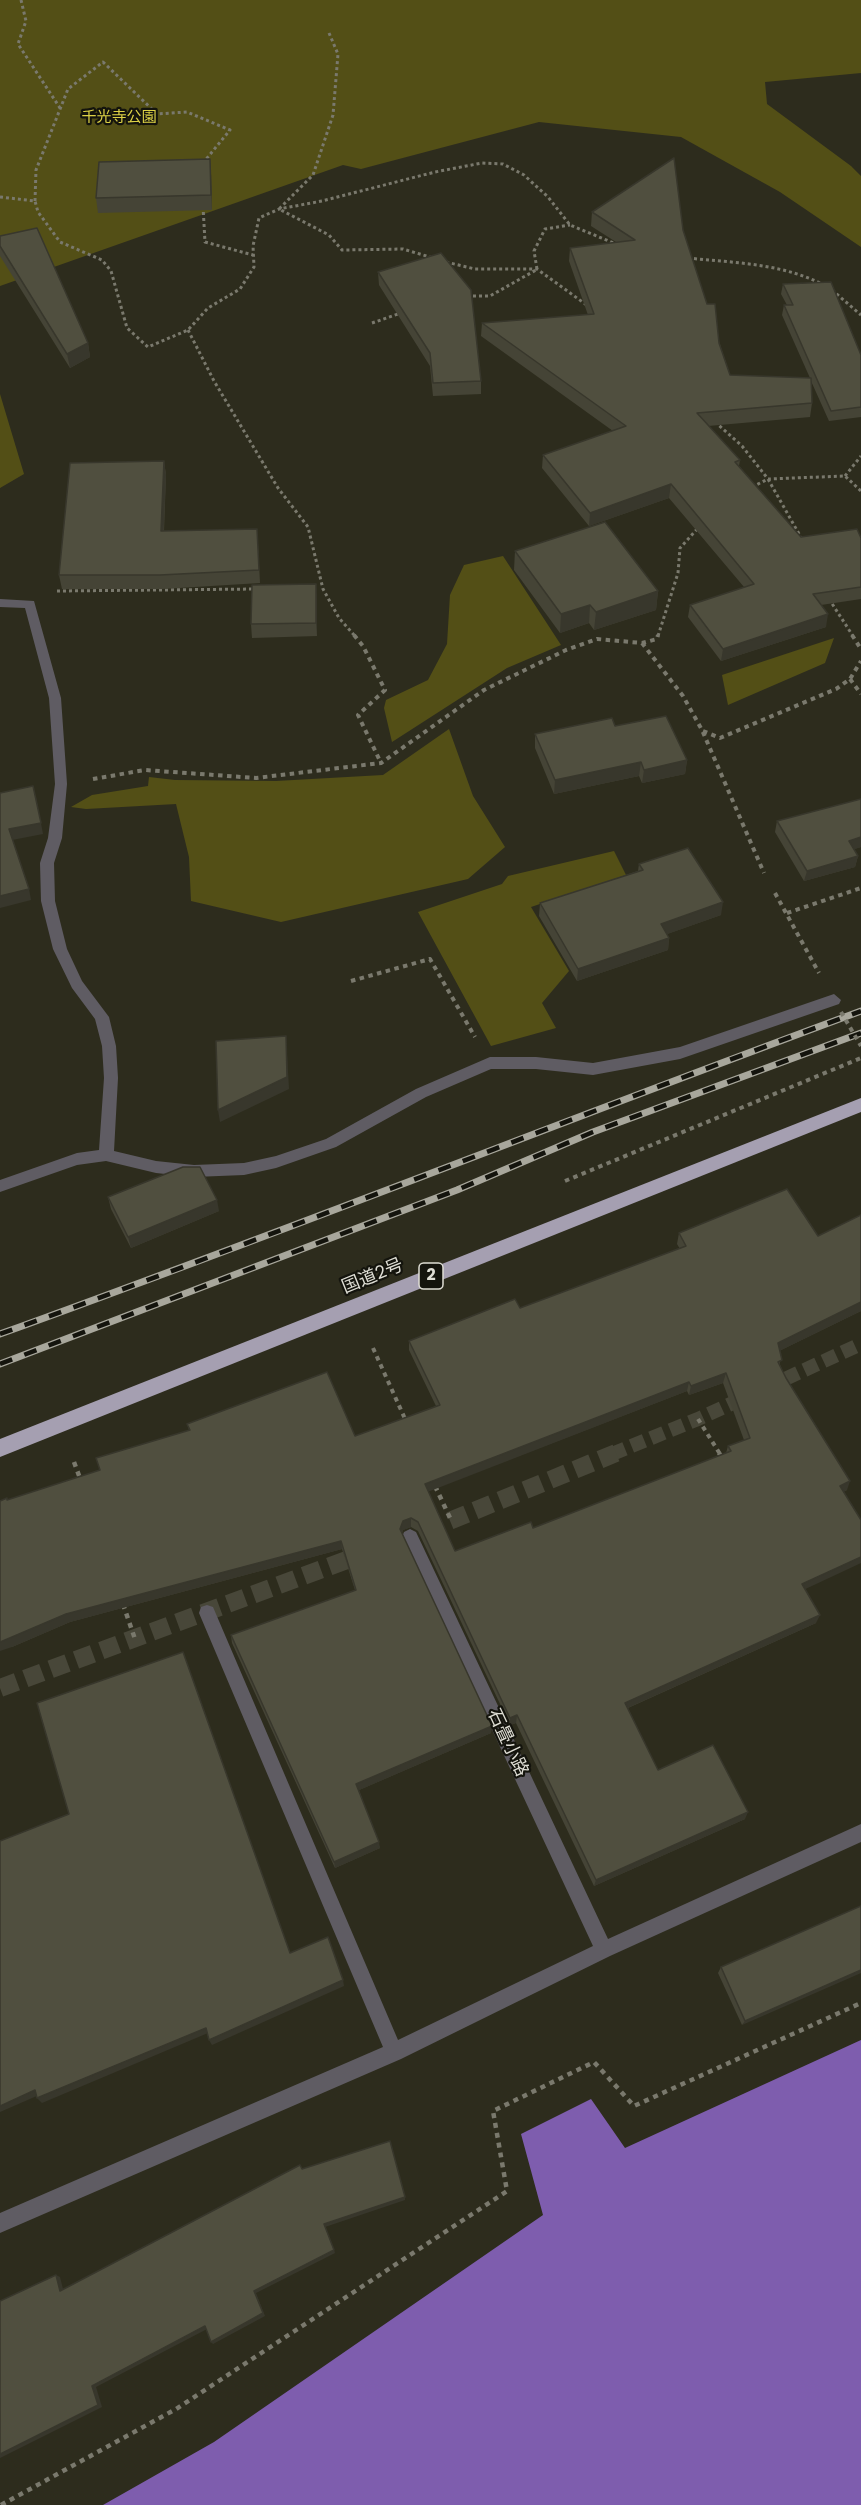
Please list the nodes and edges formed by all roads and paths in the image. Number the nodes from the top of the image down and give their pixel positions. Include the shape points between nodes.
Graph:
1 (21, 0) edge
2 (329, 33) dead end
3 (60, 108) junction
4 (201, 165) edge
5 (0, 197) edge
6 (203, 198) edge
7 (35, 201) junction
8 (279, 209) junction
9 (570, 225) junction
10 (621, 246) edge
11 (253, 255) junction
12 (681, 257) edge
13 (434, 258) edge
14 (444, 262) edge
15 (537, 269) junction
16 (461, 292) edge
17 (599, 304) edge
18 (587, 305) junction
19 (405, 312) edge
20 (595, 313) edge
21 (861, 315) edge
22 (372, 323) dead end
23 (188, 330) junction
24 (710, 417) edge
25 (861, 456) edge
26 (845, 476) junction
27 (768, 479) junction
28 (750, 488) edge
29 (861, 491) edge
30 (701, 524) edge
31 (803, 542) edge
32 (264, 589) edge
33 (312, 589) edge
34 (323, 589) junction
35 (52, 591) dead end
36 (825, 592) edge
37 (0, 603) edge
38 (642, 644) junction
39 (861, 649) edge
40 (861, 661) edge
41 (850, 679) junction
42 (861, 694) edge
43 (702, 730) junction
44 (381, 763) junction
45 (61, 784) junction
46 (764, 873) dead end
47 (861, 888) edge
48 (776, 893) dead end
49 (787, 913) junction
50 (351, 981) dead end
51 (837, 1006) junction
52 (861, 1046) edge
53 (861, 1058) edge
54 (490, 1063) junction
55 (861, 1105) edge
56 (106, 1155) junction
57 (565, 1181) dead end
58 (0, 1186) edge
59 (373, 1348) dead end
60 (698, 1419) dead end
61 (407, 1424) edge
62 (0, 1448) edge
63 (722, 1460) edge
64 (74, 1461) dead end
65 (431, 1477) edge
66 (82, 1484) edge
67 (451, 1520) dead end
68 (410, 1536) edge
69 (120, 1595) edge
70 (207, 1613) dead end
71 (135, 1639) dead end
72 (861, 1833) edge
73 (604, 1950) junction
74 (861, 2003) edge
75 (394, 2052) junction
76 (0, 2223) edge
77 (1, 2505) edge

1 - 3 path via 26,21 18,44
2 - 8 path via 338,54 333,115 313,175
3 - 4 path via 68,89 103,62 157,114 187,112 230,130
3 - 7 path via 36,170
5 - 7 path
6 - 11 path via 205,242
7 - 23 path via 38,212 60,242 102,260 111,271 127,328 148,347
8 - 9 path via 435,172 482,163 503,164 524,175
8 - 11 path via 259,218
8 - 13 path via 329,235 342,250 404,249
9 - 10 path
9 - 15 path via 545,229 534,251
11 - 23 path via 254,267 240,289 208,308
12 - 21 path via 787,269 831,289
14 - 15 path via 475,269
15 - 16 path via 490,296 467,296
15 - 18 path
17 - 18 path
18 - 20 path
19 - 22 path
23 - 34 path via 278,488 308,527
24 - 27 path via 742,446
25 - 26 path
26 - 27 path
26 - 29 path
27 - 28 path
27 - 31 path
30 - 38 path via 680,548 678,573 657,639
32 - 35 path
33 - 34 path
34 - 44 path via 339,618 363,646 385,690 358,714
36 - 39 path
37 - 45 street via 30,604 55,698
38 - 43 path via 683,696
38 - 44 path via 597,639 566,650 484,690
40 - 41 path
41 - 42 path
41 - 43 path via 836,689 720,738
43 - 46 path
44 - 45 path via 256,778 145,770
45 - 56 street via 55,838 47,863 48,901 60,949 77,984 102,1017 111,1078
47 - 49 path
48 - 49 path
49 - 51 path
50 - 54 path via 430,959
51 - 52 path, bridge
51 - 54 street via 669,1056 592,1070 536,1063
53 - 57 path
54 - 56 street via 421,1093 330,1143 276,1162 244,1169 194,1171
55 - 62 highway, 国道2号 / 2
56 - 58 street via 77,1159
59 - 61 path
60 - 63 path
64 - 66 path
65 - 67 path
68 - 73 street, 石畳小路
69 - 71 path
70 - 75 street
72 - 73 street
73 - 75 street
74 - 77 path via 634,2106 594,2062 493,2112 507,2191 176,2409
75 - 76 street

